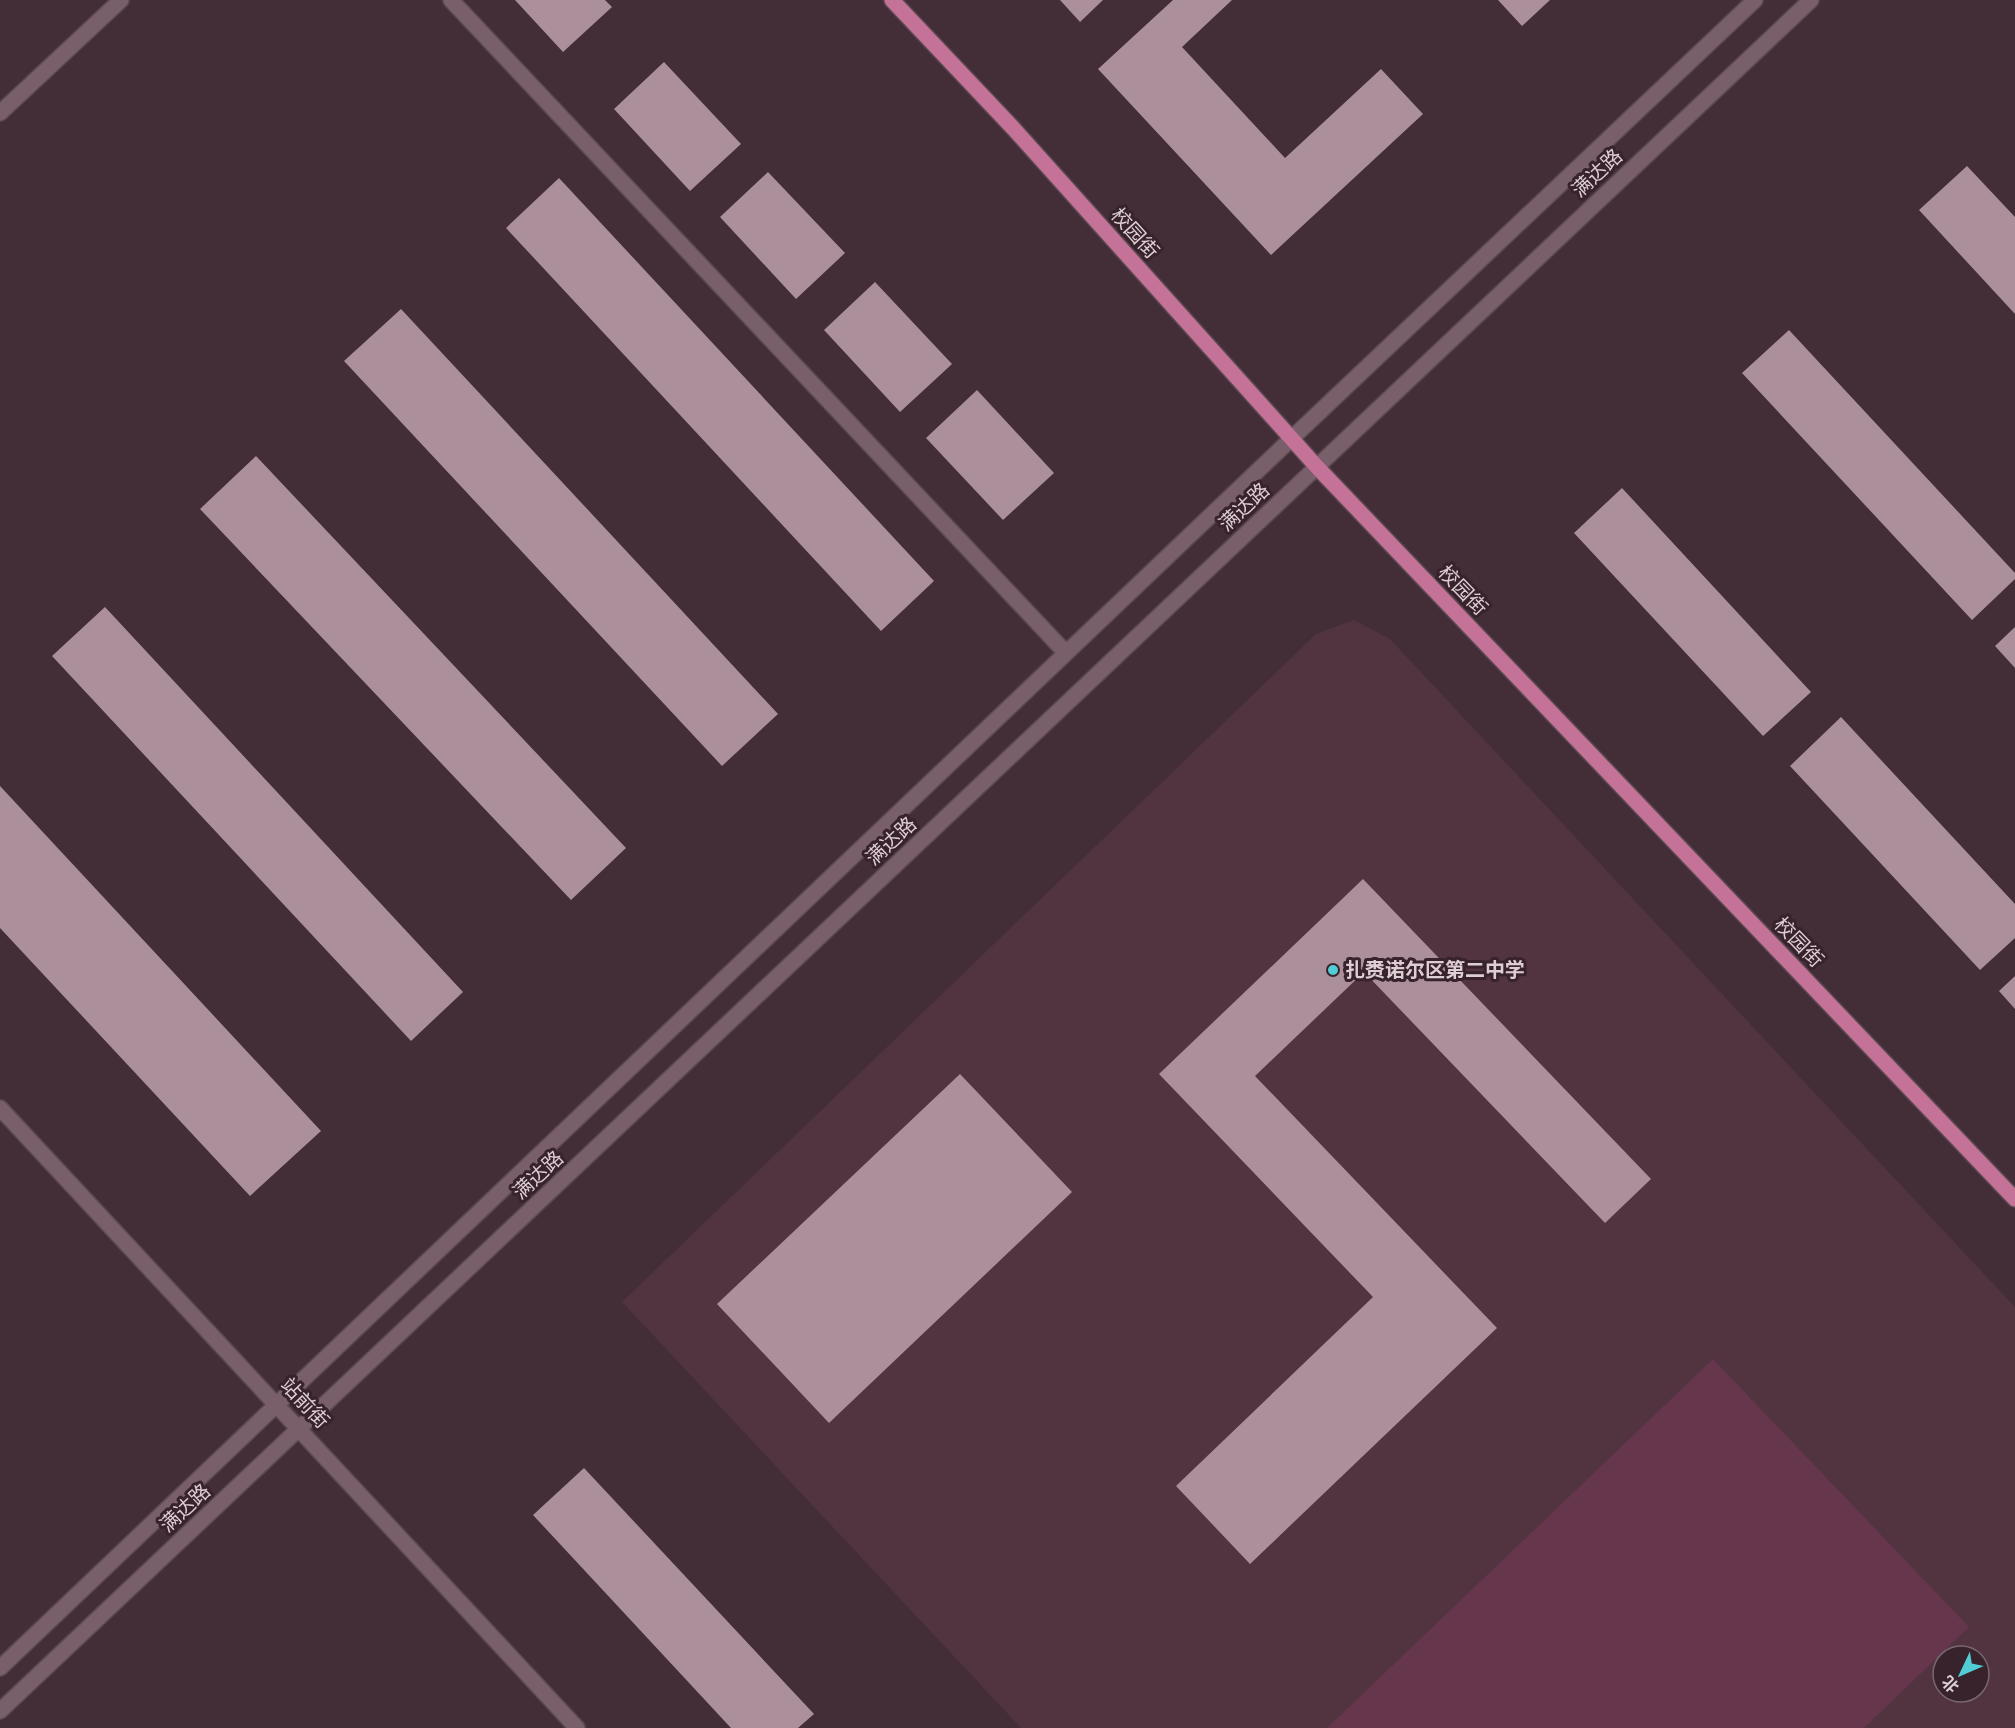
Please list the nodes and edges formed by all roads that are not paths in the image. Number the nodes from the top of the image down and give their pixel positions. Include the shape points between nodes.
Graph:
1 (121, 0) edge
2 (451, 0) edge
3 (892, 0) edge
4 (1755, 0) edge
5 (1810, 0) edge
6 (0, 113) edge
7 (1291, 439) junction
8 (1317, 467) junction
9 (1066, 653) junction
10 (0, 1108) edge
11 (2015, 1199) edge
12 (278, 1405) junction
13 (300, 1428) junction
14 (0, 1668) edge
15 (0, 1712) edge
16 (577, 1728) edge

1 - 6 street
2 - 9 street
3 - 7 main road, 校园街 via 1013,128
4 - 7 street, 满达路
5 - 8 street, 满达路
7 - 8 main road, 校园街
7 - 9 street, 满达路
8 - 11 main road, 校园街
8 - 13 street, 满达路
9 - 12 street, 满达路
10 - 12 street, 站前街
12 - 13 street, 站前街
12 - 14 street, 满达路
13 - 15 street, 满达路
13 - 16 street, 站前街

